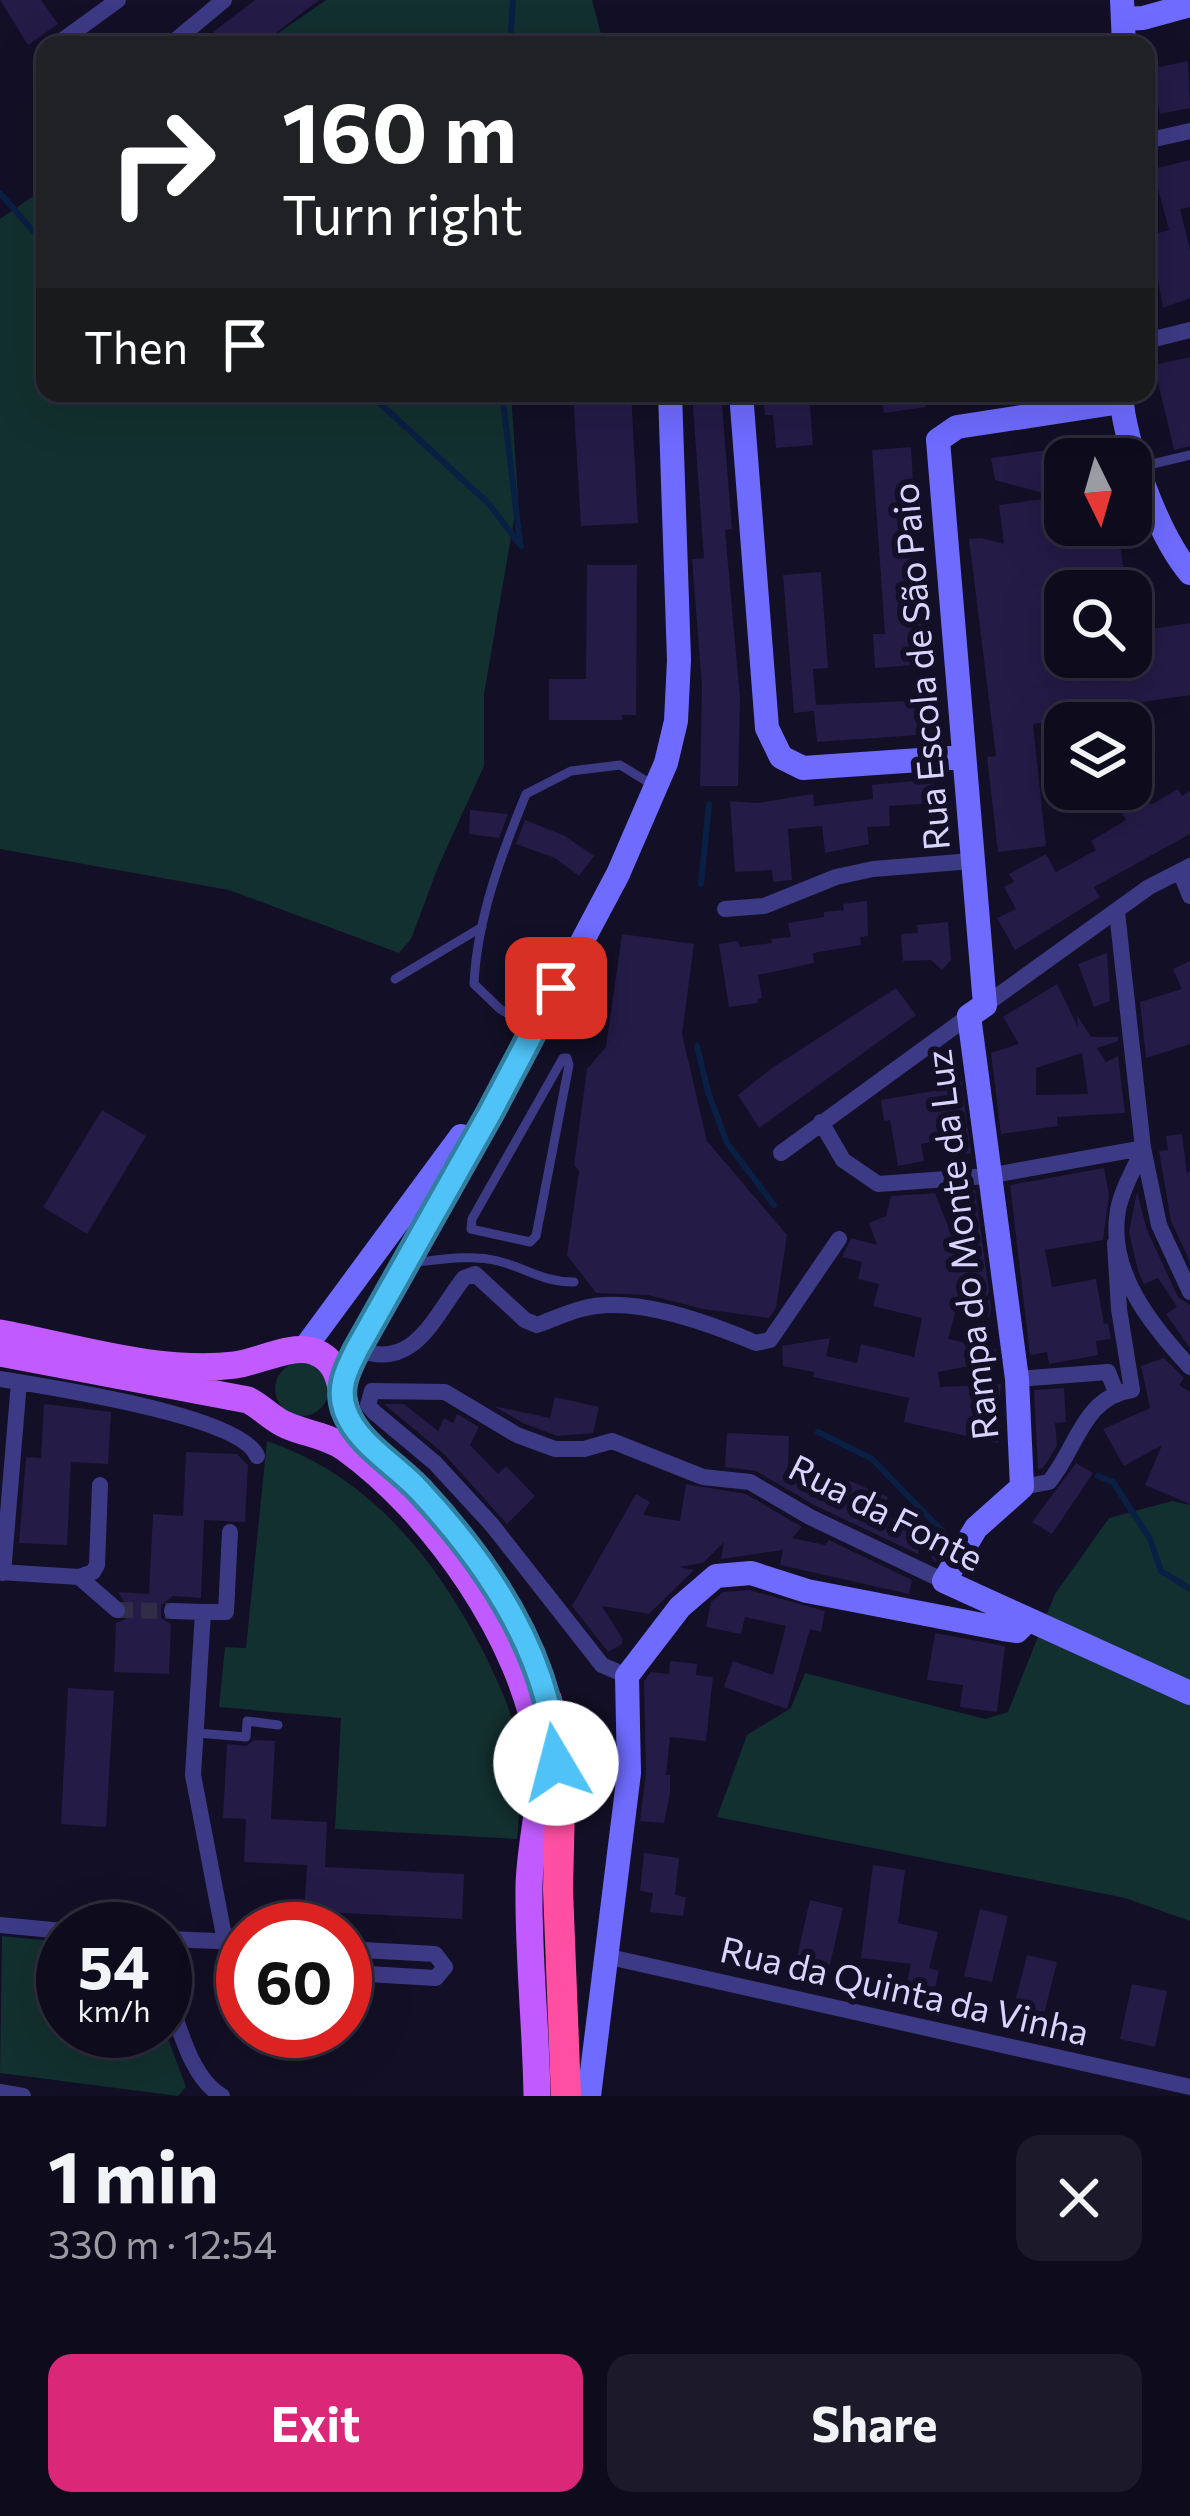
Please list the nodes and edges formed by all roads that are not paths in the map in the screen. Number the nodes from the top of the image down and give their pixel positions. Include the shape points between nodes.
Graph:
1 (118, 0) edge
2 (224, 0) edge
3 (1190, 5) edge
4 (1123, 22) edge
5 (68, 36) edge
6 (181, 36) edge
7 (1190, 130) edge
8 (1155, 140) edge
9 (1190, 330) edge
10 (1155, 339) edge
11 (670, 402) edge
12 (742, 402) edge
13 (1098, 402) edge
14 (1122, 402) edge
15 (1132, 438) edge
16 (1190, 455) edge
17 (1152, 464) edge
18 (1152, 491) edge
19 (1181, 550) edge
20 (1190, 573) edge
21 (964, 757) junction
22 (658, 787) junction
23 (972, 861) junction
24 (1185, 868) edge
25 (1190, 896) edge
26 (724, 909) dead end
27 (1117, 912) junction
28 (482, 927) junction
29 (395, 979) dead end
30 (977, 1011) junction
31 (533, 1028) junction
32 (520, 1051) junction
33 (498, 1099) junction
34 (532, 1113) junction
35 (821, 1122) junction
36 (558, 1123) junction
37 (1143, 1148) junction
38 (781, 1153) dead end
39 (988, 1176) junction
40 (471, 1229) junction
41 (839, 1239) dead end
42 (1115, 1243) junction
43 (465, 1258) junction
44 (404, 1263) junction
45 (574, 1282) dead end
46 (1190, 1292) edge
47 (0, 1333) edge
48 (357, 1349) junction
49 (296, 1351) junction
50 (0, 1353) edge
51 (1190, 1367) edge
52 (1017, 1378) junction
53 (0, 1379) edge
54 (20, 1382) junction
55 (342, 1390) junction
56 (1116, 1392) junction
57 (284, 1425) junction
58 (256, 1456) dead end
59 (100, 1485) dead end
60 (1022, 1487) junction
61 (230, 1532) dead end
62 (2, 1572) edge
63 (79, 1577) junction
64 (944, 1581) junction
65 (117, 1610) tunnel mouth
66 (172, 1611) tunnel mouth
67 (203, 1612) junction
68 (1028, 1621) junction
69 (627, 1676) junction
70 (1190, 1693) edge
71 (547, 1700) junction
72 (278, 1725) dead end
73 (195, 1732) junction
74 (224, 1902) edge
75 (0, 1925) edge
76 (36, 1928) edge
77 (372, 1950) edge
78 (605, 1956) junction
79 (372, 1974) edge
80 (192, 2056) edge
81 (1190, 2087) edge
82 (0, 2092) edge
83 (215, 2094) edge
84 (23, 2096) edge
85 (537, 2096) edge
86 (551, 2096) edge
87 (566, 2096) edge
88 (589, 2096) edge

1 - 5 street
2 - 6 street
3 - 4 main road
7 - 8 street
9 - 10 street
11 - 22 main road via 678,684
12 - 21 main road via 766,728 782,757 803,768
13 - 21 main road, Rua Escola de São Paio via 957,427 938,440
14 - 15 main road
16 - 17 lane
18 - 19 main road
19 - 20 main road
21 - 23 main road, Rua Escola de São Paio
22 - 28 lane via 620,765 571,771 526,794
22 - 31 main road
23 - 26 street via 873,869 764,905
23 - 30 main road, Rua Escola de São Paio
24 - 25 street
24 - 27 street
27 - 30 street
27 - 37 street
28 - 29 lane
28 - 31 lane via 474,984
30 - 35 street
30 - 39 main road, Rampa do Monte da Luz
31 - 32 main road
32 - 33 main road
32 - 49 main road via 401,1222
33 - 34 lane
33 - 44 main road
34 - 36 lane
34 - 36 lane via 567,1058
34 - 40 lane
35 - 38 street
35 - 39 street via 843,1160 878,1184
36 - 40 lane via 534,1239
37 - 39 street
37 - 42 street via 1118,1210
37 - 46 street via 1160,1225
39 - 52 main road, Rampa do Monte da Luz
40 - 43 lane
41 - 48 street via 764,1342 641,1309 584,1307 537,1324 475,1274 454,1290 423,1339 391,1353
42 - 51 street via 1136,1302
42 - 56 street via 1132,1390
43 - 44 lane
43 - 45 lane
44 - 48 main road
47 - 49 main road via 188,1366
48 - 55 main road
49 - 55 main road via 329,1360
49 - 57 main road via 270,1365 262,1389
50 - 57 main road via 236,1396
52 - 56 street via 1108,1372
52 - 60 main road, Rampa do Monte da Luz
53 - 54 street
54 - 58 street via 228,1431
54 - 62 street
55 - 57 main road via 327,1421
55 - 71 main road via 365,1440 417,1488 481,1567
56 - 60 street via 1094,1406 1049,1482
57 - 85 main road via 341,1446 412,1510 477,1596 523,1688 540,1763 529,1892
59 - 63 street via 97,1565
60 - 64 main road, Rampa do Monte da Luz via 976,1528
61 - 67 street via 226,1612
62 - 63 street
63 - 65 street
64 - 68 main road, Rua da Fonte
64 - 69 street, Rua da Fonte via 750,1482 703,1477 612,1441 555,1449 445,1392 372,1391 368,1405 492,1525 602,1665
66 - 67 street
67 - 73 street
68 - 69 main road via 1017,1631 751,1573 716,1576 680,1607
68 - 70 main road, Rua da Fonte
69 - 78 main road via 629,1773
71 - 86 main road via 556,1763 544,1900
71 - 87 highway via 562,1781
72 - 73 lane via 247,1721 246,1737
73 - 74 street via 193,1775
75 - 76 street
77 - 79 street via 435,1954 445,1967 436,1978
78 - 81 street, Rua da Quinta da Vinha
78 - 88 main road
80 - 83 street
82 - 84 street

